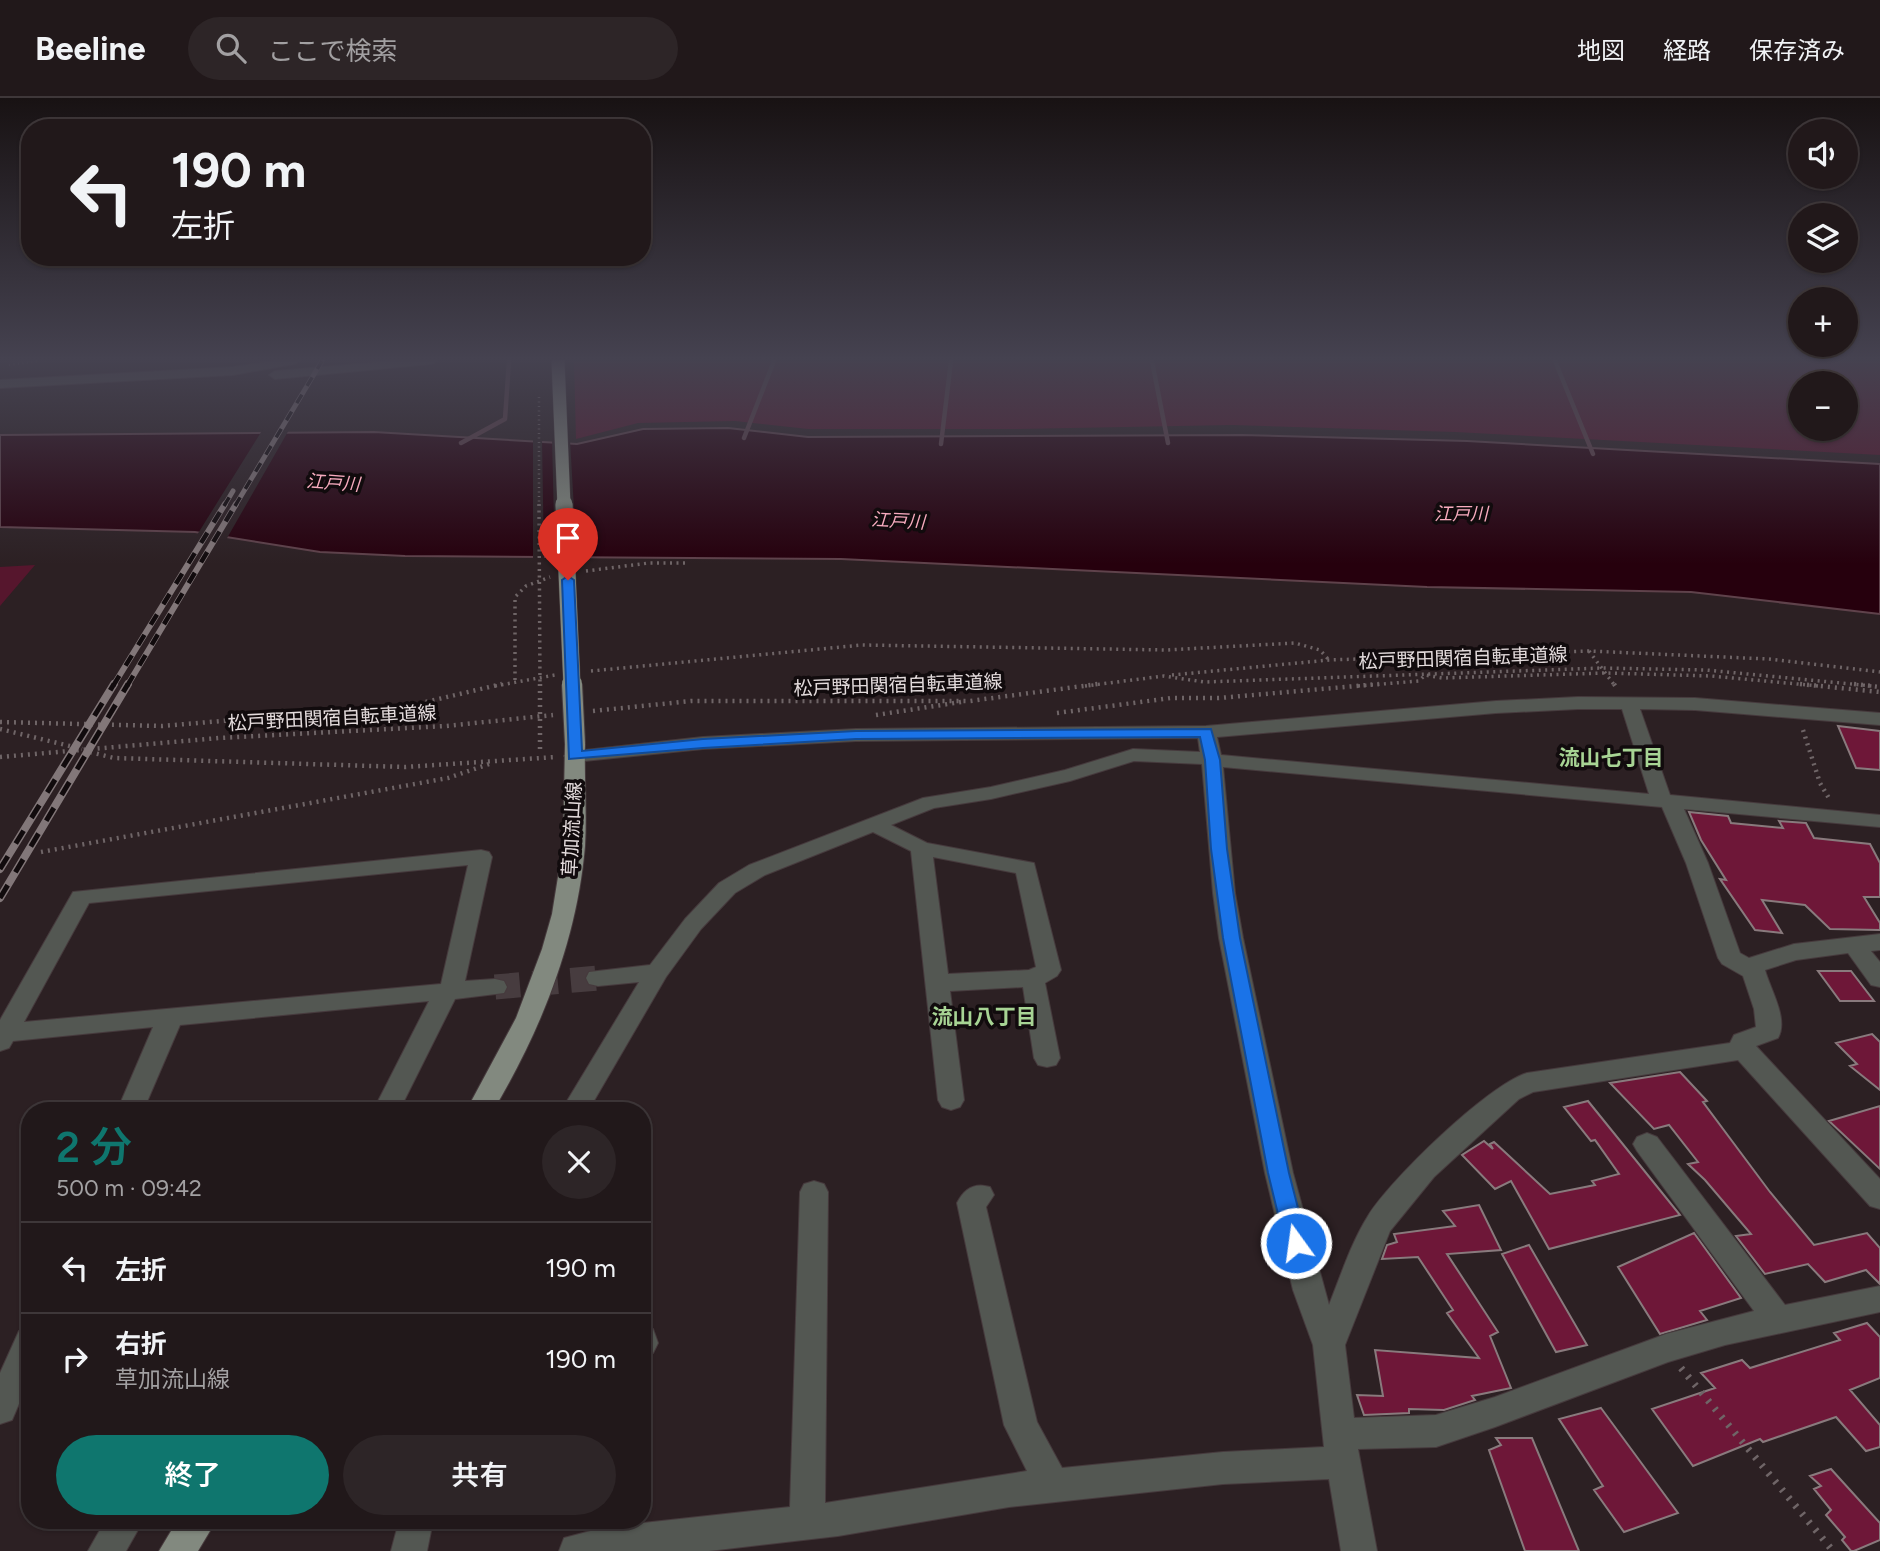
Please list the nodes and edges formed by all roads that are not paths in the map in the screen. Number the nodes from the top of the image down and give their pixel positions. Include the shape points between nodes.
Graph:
1 (561, 429) edge
2 (1621, 700) junction
3 (1880, 719) edge
4 (574, 750) junction
5 (1210, 750) junction
6 (1665, 801) junction
7 (1880, 821) edge
8 (874, 824) junction
9 (921, 848) junction
10 (1868, 944) edge
11 (1753, 971) junction
12 (657, 972) junction
13 (598, 978) tunnel mouth
14 (1030, 978) junction
15 (1880, 979) edge
16 (937, 983) junction
17 (495, 987) tunnel mouth
18 (448, 991) junction
19 (172, 1016) junction
20 (2, 1035) edge
21 (1744, 1050) junction
22 (1047, 1058) dead end
23 (951, 1100) dead end
24 (134, 1102) edge
25 (391, 1102) edge
26 (485, 1102) edge
27 (579, 1102) edge
28 (1647, 1144) dead end
29 (814, 1192) dead end
30 (980, 1195) dead end
31 (1880, 1198) edge
32 (1880, 1298) edge
33 (1777, 1319) junction
34 (1329, 1345) junction
35 (21, 1361) edge
36 (0, 1409) edge
37 (1341, 1448) junction
38 (1053, 1486) junction
39 (807, 1523) junction
40 (120, 1529) edge
41 (192, 1529) edge
42 (414, 1529) edge
43 (616, 1532) edge
44 (738, 1542) edge
45 (106, 1551) edge
46 (177, 1551) edge
47 (409, 1551) edge
48 (577, 1551) edge
49 (1359, 1551) edge

1 - 4 main road, 草加流山線, bridge
2 - 3 street
2 - 5 street via 1496,707
2 - 6 street
4 - 5 street via 856,735
4 - 26 main road, 草加流山線 via 575,845 559,926 536,999
5 - 6 street
5 - 8 street via 1133,755 1070,775 930,803
5 - 34 street via 1224,894 1252,1046 1308,1290
6 - 7 street
6 - 11 street via 1697,863 1730,958
8 - 9 street
8 - 12 street via 757,870 727,888
9 - 14 street via 1026,868 1049,970
9 - 16 street
10 - 11 street via 1794,952 1755,965
10 - 15 street
11 - 21 street via 1769,1032 1743,1041
12 - 13 street
12 - 27 street
14 - 16 street
14 - 22 street
16 - 23 street
17 - 18 street
18 - 19 street
18 - 20 street via 481,856 80,897
18 - 25 street
19 - 20 street
19 - 24 street
21 - 31 street
21 - 34 street via 1527,1083 1510,1092 1424,1169 1379,1223
28 - 33 street
29 - 39 street
30 - 38 street via 971,1203 994,1289 1020,1425
32 - 33 street
33 - 37 street via 1666,1348 1436,1431
34 - 37 street
35 - 36 street
37 - 38 street via 1223,1468
37 - 49 street
38 - 39 street
39 - 44 street
40 - 45 street
41 - 46 main road
42 - 47 street
43 - 44 street
43 - 48 street

